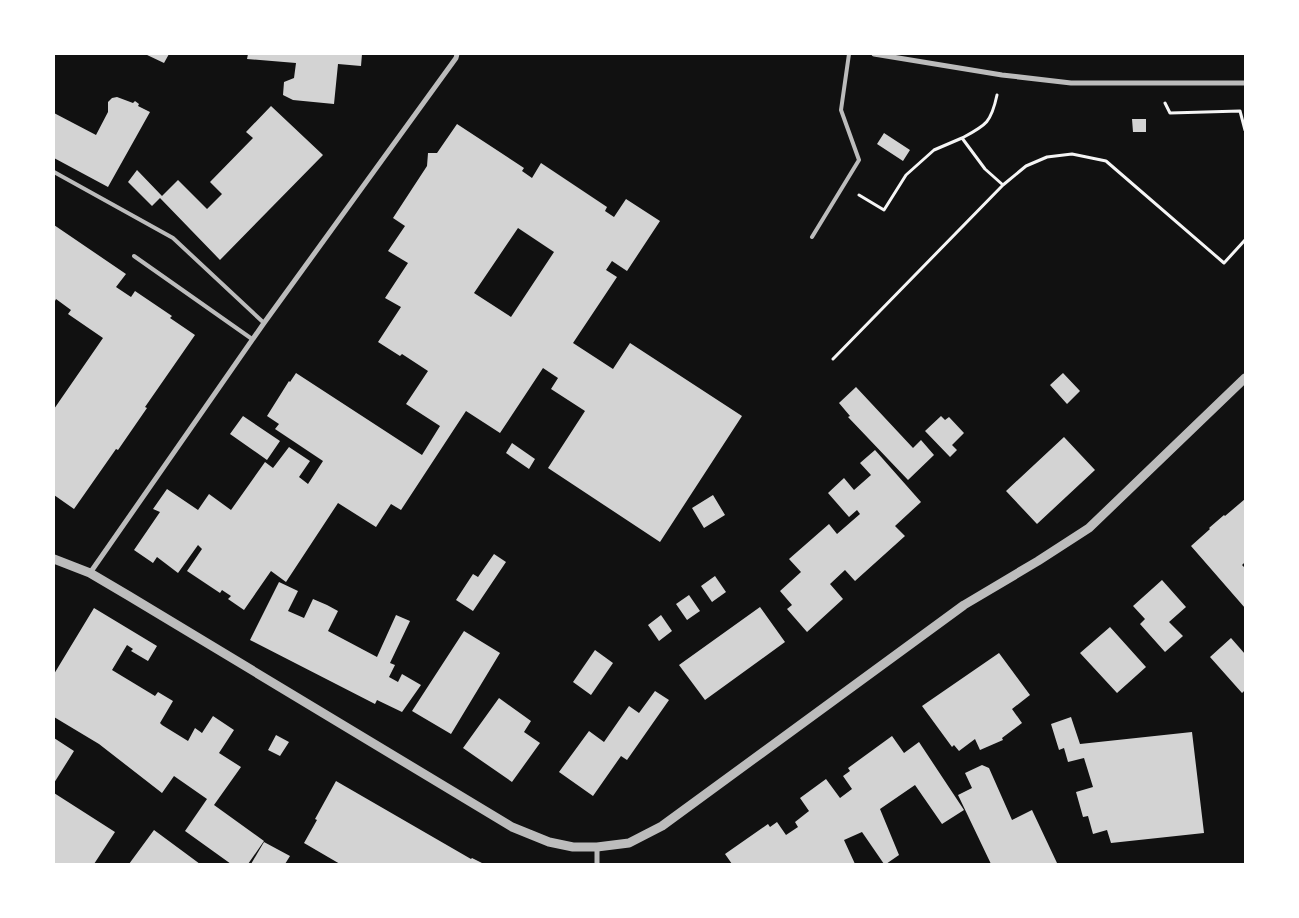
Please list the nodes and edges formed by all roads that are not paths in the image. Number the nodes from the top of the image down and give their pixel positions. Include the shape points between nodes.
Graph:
1 (457, 54) edge
2 (849, 54) edge
3 (874, 54) edge
4 (1245, 83) edge
5 (54, 172) edge
6 (812, 236) dead end
7 (134, 256) dead end
8 (264, 323) junction
9 (252, 339) junction
10 (1245, 378) edge
11 (54, 560) edge
12 (90, 573) junction
13 (596, 847) junction
14 (597, 864) edge

1 - 8 street
2 - 6 lane via 841,110 860,160
3 - 4 street via 1071,84
5 - 8 lane via 173,238
7 - 9 lane
8 - 9 street
9 - 12 street
10 - 13 street via 1089,528 964,605 662,826 629,843
11 - 12 street
12 - 13 street via 512,827 549,842
13 - 14 street

